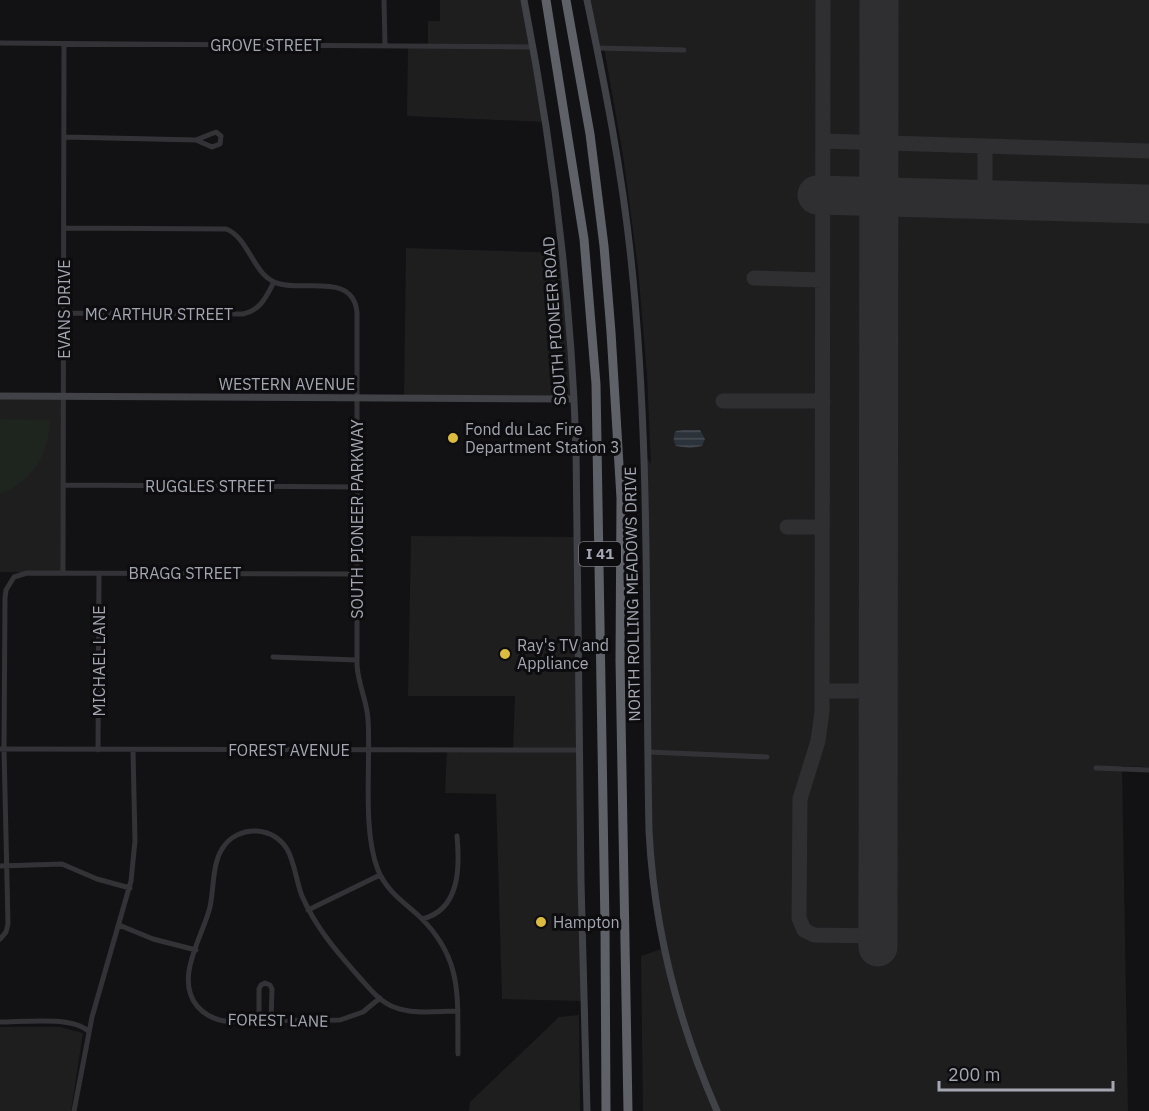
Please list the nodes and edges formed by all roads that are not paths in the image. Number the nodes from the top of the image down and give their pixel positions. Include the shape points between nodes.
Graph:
1 (384, 0) edge
2 (524, 0) edge
3 (546, 0) edge
4 (566, 0) edge
5 (587, 0) edge
6 (0, 43) edge
7 (64, 44) junction
8 (385, 45) junction
9 (533, 47) junction
10 (597, 48) junction
11 (684, 50) dead end
12 (65, 137) junction
13 (196, 140) dead end
14 (64, 228) junction
15 (273, 282) junction
16 (64, 314) junction
17 (0, 396) edge
18 (64, 396) junction
19 (357, 398) junction
20 (574, 399) junction
21 (63, 485) junction
22 (357, 486) junction
23 (63, 573) junction
24 (99, 573) junction
25 (357, 574) junction
26 (273, 657) dead end
27 (357, 660) junction
28 (2, 749) edge
29 (98, 750) junction
30 (133, 750) junction
31 (369, 750) junction
32 (579, 750) junction
33 (648, 752) junction
34 (768, 757) dead end
35 (1096, 768) dead end
36 (1149, 770) edge
37 (457, 836) dead end
38 (3, 865) edge
39 (380, 875) junction
40 (130, 888) junction
41 (308, 910) junction
42 (422, 919) junction
43 (119, 925) junction
44 (0, 939) edge
45 (196, 950) junction
46 (380, 998) junction
47 (458, 1011) junction
48 (259, 1021) junction
49 (271, 1021) junction
50 (0, 1022) edge
51 (88, 1031) junction
52 (458, 1054) dead end
53 (74, 1111) edge
54 (586, 1111) edge
55 (606, 1111) edge
56 (628, 1111) edge
57 (717, 1111) edge

1 - 8 street
2 - 9 main road, SOUTH PIONEER ROAD
3 - 55 highway, I 41 via 584,238 596,384
4 - 56 highway, I 41 via 590,134 604,246 621,498
5 - 10 main road, NORTH ROLLING MEADOWS DRIVE
6 - 7 street, GROVE STREET
7 - 8 street, GROVE STREET
7 - 12 street, EVANS DRIVE
8 - 9 street, GROVE STREET
9 - 20 main road, SOUTH PIONEER ROAD via 559,214
10 - 11 street
10 - 33 main road, NORTH ROLLING MEADOWS DRIVE via 625,207 638,339
12 - 13 street
12 - 14 street, EVANS DRIVE
14 - 15 street via 226,229 237,236
14 - 16 street, EVANS DRIVE
15 - 16 street, MC ARTHUR STREET via 261,305 243,314
15 - 19 street, SOUTH PIONEER PARKWAY via 335,287 352,297 357,313
16 - 18 street, EVANS DRIVE
17 - 18 main road, WESTERN AVENUE
18 - 19 main road, WESTERN AVENUE
18 - 21 street, EVANS DRIVE
19 - 20 main road, WESTERN AVENUE
19 - 22 street, SOUTH PIONEER PARKWAY
20 - 32 main road, SOUTH PIONEER ROAD
21 - 22 street, RUGGLES STREET
21 - 23 street, EVANS DRIVE
22 - 25 street, SOUTH PIONEER PARKWAY
23 - 24 street, BRAGG STREET
23 - 28 street, BRAGG STREET via 27,573 14,577 6,590
24 - 25 street, BRAGG STREET
24 - 29 street, MICHAEL LANE
25 - 27 street, SOUTH PIONEER PARKWAY
26 - 27 street
27 - 31 street, SOUTH PIONEER PARKWAY via 368,714
28 - 29 street, FOREST AVENUE
28 - 38 street
29 - 30 street, FOREST AVENUE
30 - 31 street, FOREST AVENUE
30 - 40 street via 135,849
31 - 32 street, FOREST AVENUE
31 - 39 street, SOUTH PIONEER PARKWAY via 371,838
32 - 54 main road, SOUTH PIONEER ROAD
33 - 34 street
33 - 57 main road, NORTH ROLLING MEADOWS DRIVE via 650,844 661,931 684,1024
35 - 36 street
37 - 42 street via 459,866 455,887 442,906
38 - 40 street via 62,864
38 - 44 street via 8,926
39 - 41 street
39 - 42 street via 394,895
40 - 43 street
41 - 45 street, FOREST LANE via 283,843 264,832 243,832 220,853 209,910
41 - 46 street, FOREST LANE via 332,947
42 - 47 street via 451,962
43 - 45 street
43 - 51 street
45 - 48 street, FOREST LANE via 187,978 189,992 198,1007 217,1019
46 - 47 street via 408,1011
46 - 49 street, FOREST LANE via 367,1010 346,1019
47 - 52 street
48 - 49 street, FOREST LANE
48 - 49 street via 259,989 265,983 272,989
50 - 51 street via 66,1023
51 - 53 street

